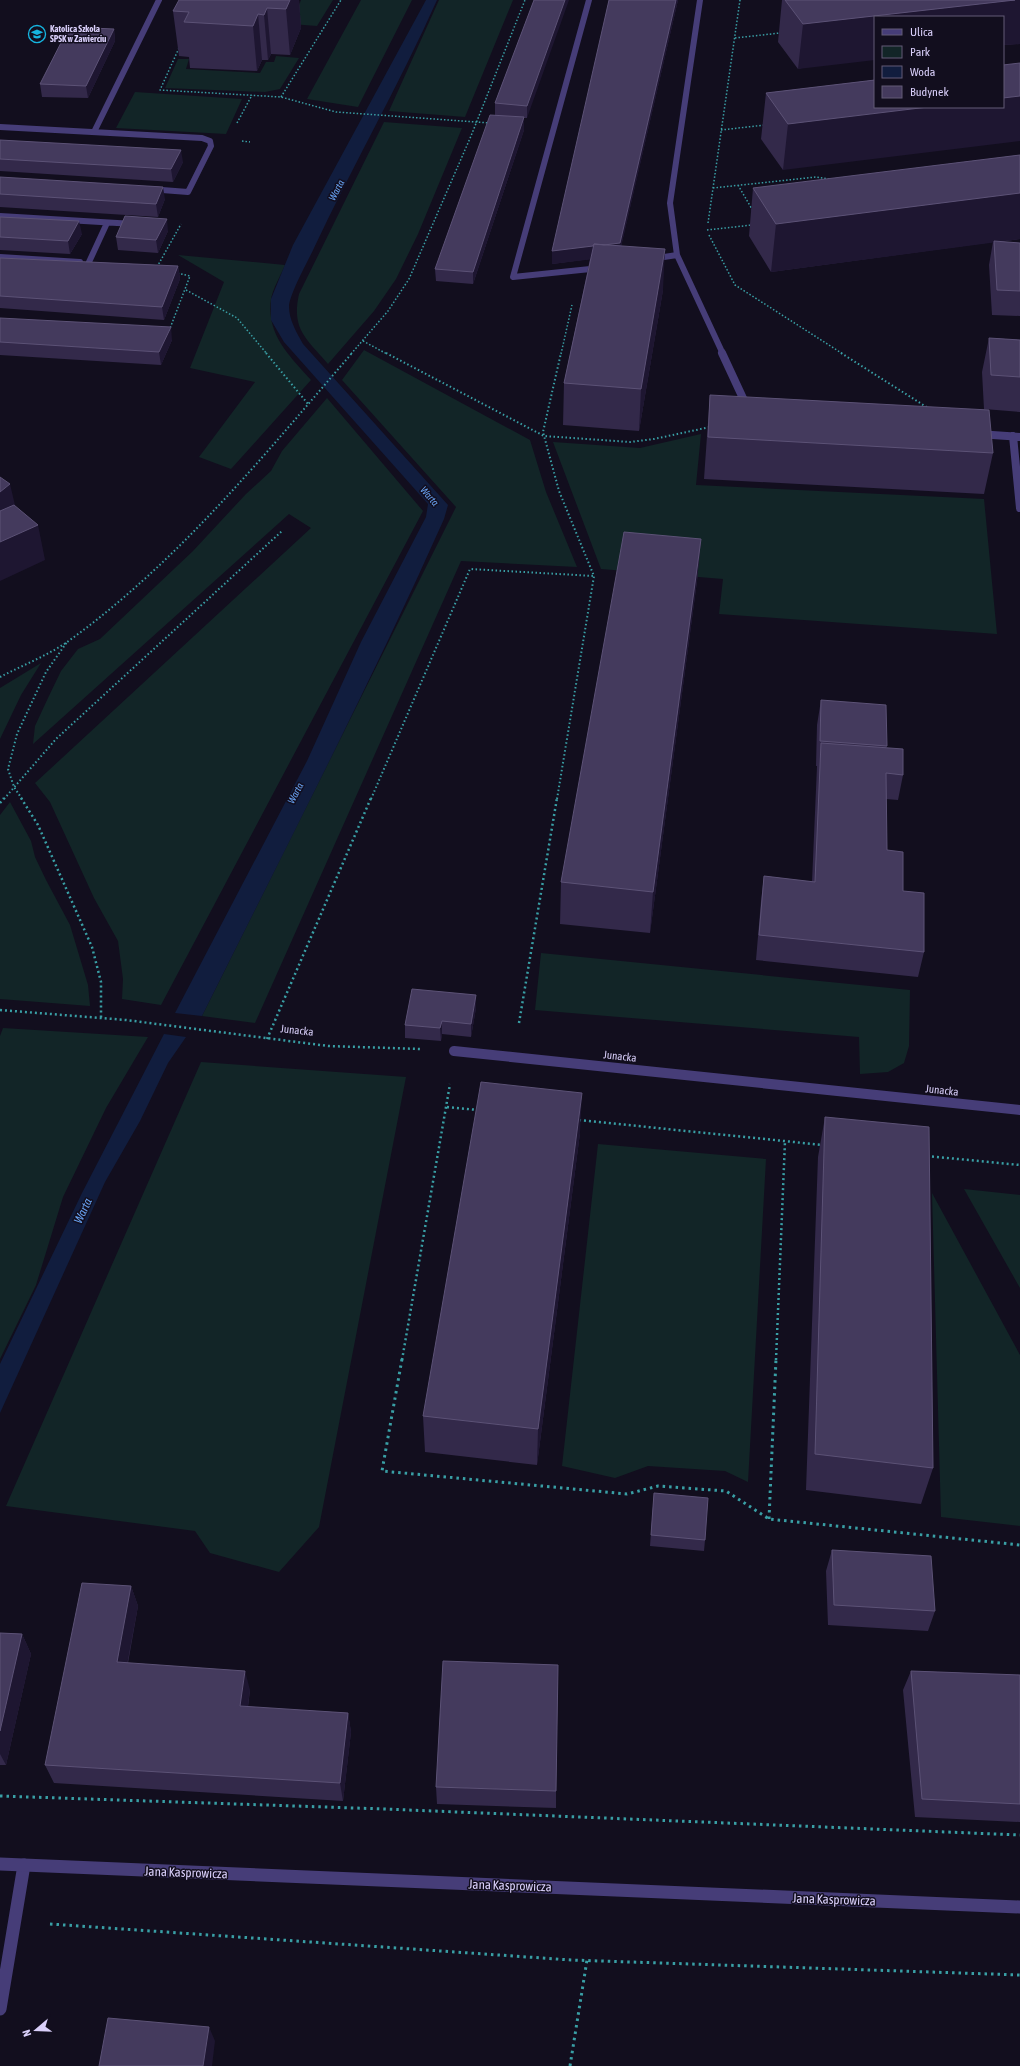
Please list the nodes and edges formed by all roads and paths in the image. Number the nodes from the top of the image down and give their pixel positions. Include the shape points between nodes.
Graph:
1 (159, 0) edge
2 (341, 0) edge
3 (525, 0) edge
4 (588, 0) edge
5 (700, 0) edge
6 (740, 0) edge
7 (782, 33) dead end
8 (735, 38) junction
9 (182, 43) dead end
10 (281, 97) junction
11 (476, 122) junction
12 (492, 123) edge
13 (768, 125) dead end
14 (0, 127) edge
15 (721, 130) junction
16 (94, 132) junction
17 (807, 178) junction
18 (831, 180) edge
19 (811, 184) edge
20 (738, 186) junction
21 (141, 188) edge
22 (713, 188) junction
23 (0, 216) edge
24 (757, 217) edge
25 (183, 220) dead end
26 (107, 223) junction
27 (134, 224) edge
28 (753, 225) dead end
29 (707, 230) junction
30 (677, 255) junction
31 (0, 257) edge
32 (647, 260) edge
33 (89, 262) junction
34 (96, 263) edge
35 (610, 266) edge
36 (164, 269) edge
37 (580, 271) junction
38 (177, 272) edge
39 (186, 290) junction
40 (169, 331) edge
41 (362, 341) junction
42 (308, 404) junction
43 (929, 409) edge
44 (752, 418) edge
45 (717, 426) edge
46 (974, 433) edge
47 (544, 436) junction
48 (1016, 436) edge
49 (1020, 508) edge
50 (282, 532) dead end
51 (594, 576) junction
52 (68, 641) junction
53 (0, 677) edge
54 (14, 787) junction
55 (0, 803) edge
56 (0, 1010) edge
57 (101, 1018) junction
58 (267, 1039) junction
59 (454, 1051) junction
60 (513, 1057) junction
61 (447, 1107) junction
62 (479, 1110) edge
63 (1020, 1110) edge
64 (573, 1120) edge
65 (786, 1141) junction
66 (831, 1146) edge
67 (922, 1155) edge
68 (1020, 1165) edge
69 (769, 1519) junction
70 (1020, 1545) edge
71 (0, 1796) edge
72 (1020, 1835) edge
73 (0, 1864) edge
74 (24, 1864) junction
75 (1020, 1907) edge
76 (15, 1922) junction
77 (587, 1960) junction
78 (1020, 1975) edge
79 (0, 2009) edge
80 (570, 2066) edge

1 - 16 street
2 - 10 path
3 - 11 path
4 - 37 street via 513,277
5 - 30 street via 670,203
6 - 8 path
7 - 8 path
8 - 15 path
9 - 10 path via 160,90
10 - 11 path via 336,112
11 - 12 path
11 - 41 path via 410,279 388,311
13 - 15 path
14 - 16 street
15 - 22 path
16 - 21 street via 202,138 210,141 211,146 188,192
17 - 18 path via 816,176
17 - 19 path
17 - 20 path
20 - 22 path
20 - 24 path
22 - 29 path
23 - 26 street
25 - 36 path via 157,267
26 - 27 street
26 - 33 street
28 - 29 path
29 - 43 path via 735,285
30 - 32 street
30 - 44 street
31 - 33 street
33 - 34 street
35 - 37 street
37 - 47 path
38 - 39 path via 190,276
39 - 40 path
39 - 42 path via 237,318
41 - 42 path
41 - 47 path
42 - 52 path via 193,532 114,606
45 - 47 path via 630,442
46 - 48 street
47 - 51 path via 559,490
48 - 49 street
50 - 54 path via 56,738
51 - 58 path via 470,569
51 - 60 path
52 - 53 path
52 - 54 path via 46,672 17,734 8,769
54 - 55 path
54 - 57 path via 38,825 92,947 101,982
56 - 57 path, Junacka
57 - 58 path, Junacka
58 - 59 path, Junacka via 328,1046
59 - 60 street, Junacka
59 - 61 path
60 - 63 street, Junacka
61 - 62 path
61 - 69 path via 382,1471 627,1494 658,1486 726,1491
64 - 65 path
65 - 66 path
65 - 69 path
67 - 68 path
69 - 70 path
71 - 72 path
73 - 74 street, Jana Kasprowicza
74 - 75 street, Jana Kasprowicza
74 - 76 street
76 - 77 path
76 - 79 street
77 - 78 path
77 - 80 path

